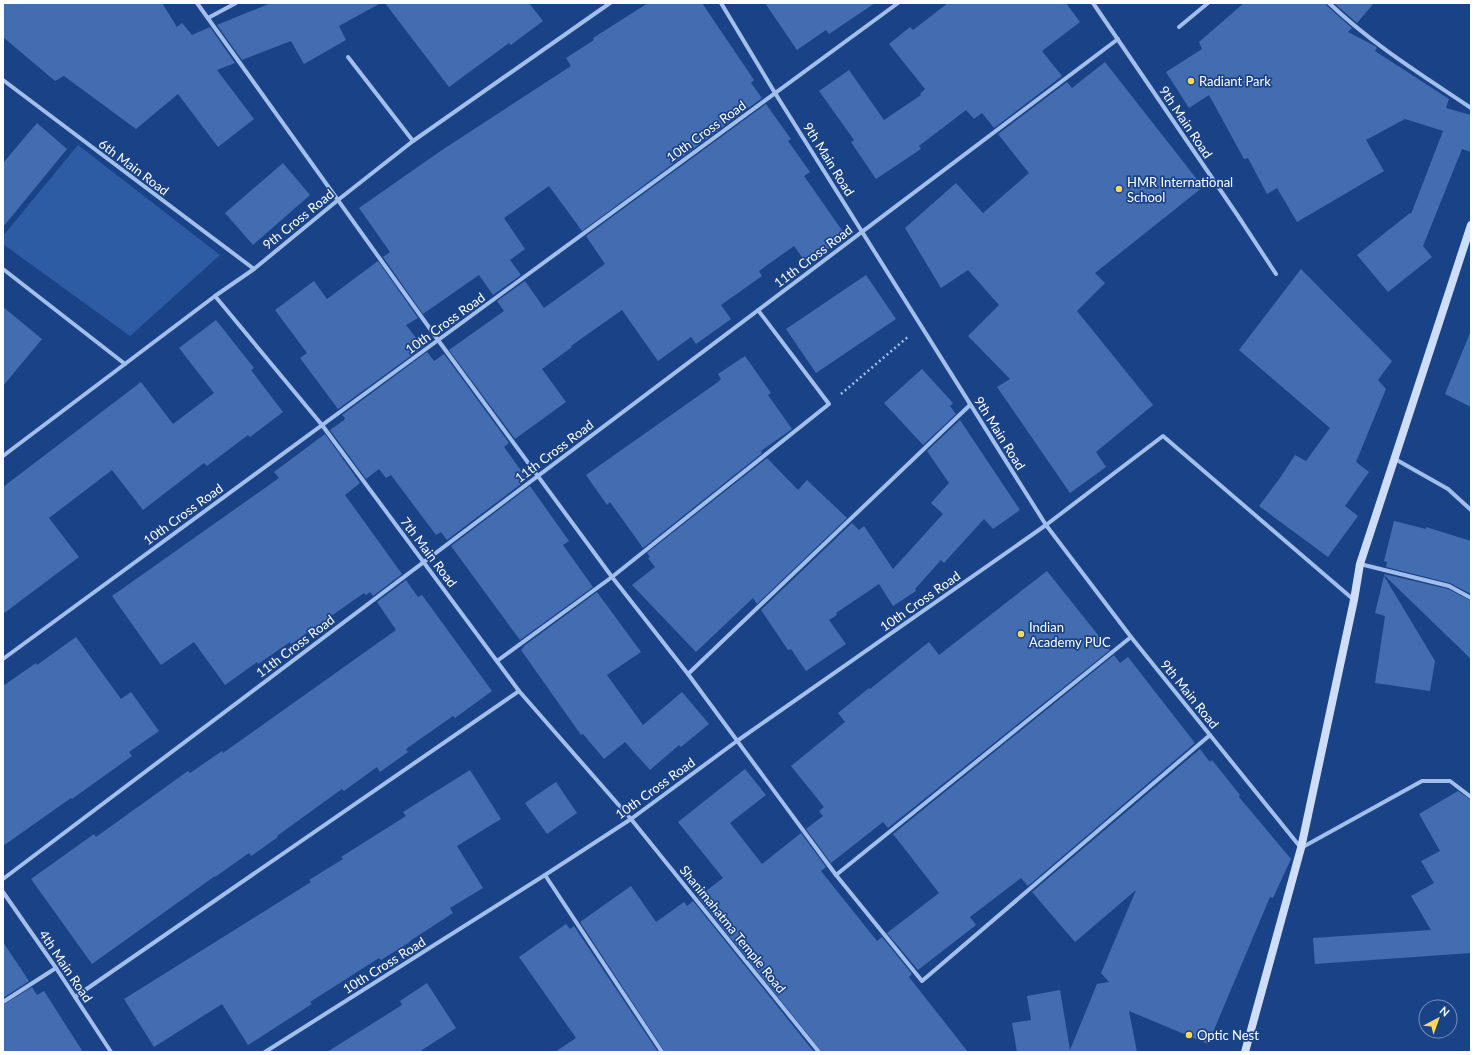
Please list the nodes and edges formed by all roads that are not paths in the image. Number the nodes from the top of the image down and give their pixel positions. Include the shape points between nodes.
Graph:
1 (198, 3) edge
2 (236, 3) edge
3 (610, 3) edge
4 (721, 3) edge
5 (898, 3) edge
6 (1093, 3) edge
7 (1208, 3) edge
8 (1329, 3) edge
9 (208, 18) junction
10 (1180, 27) dead end
11 (1118, 39) junction
12 (348, 57) dead end
13 (3, 80) edge
14 (776, 93) junction
15 (1471, 108) edge
16 (413, 141) junction
17 (338, 200) junction
18 (1471, 225) edge
19 (863, 231) junction
20 (3, 268) edge
21 (254, 269) junction
22 (1276, 274) dead end
23 (215, 296) junction
24 (758, 310) junction
25 (438, 340) junction
26 (125, 364) junction
27 (970, 405) junction
28 (322, 425) junction
29 (3, 456) edge
30 (1394, 459) junction
31 (538, 476) junction
32 (1471, 510) edge
33 (1046, 525) junction
34 (424, 561) junction
35 (1360, 564) junction
36 (612, 577) junction
37 (1471, 598) edge
38 (1354, 600) junction
39 (1131, 637) junction
40 (3, 659) edge
41 (497, 661) junction
42 (688, 674) junction
43 (519, 691) junction
44 (1210, 735) junction
45 (737, 741) junction
46 (1471, 797) edge
47 (631, 818) junction
48 (1301, 848) junction
49 (545, 875) junction
50 (836, 875) junction
51 (3, 879) edge
52 (3, 892) edge
53 (56, 968) junction
54 (75, 997) junction
55 (3, 1002) edge
56 (111, 1052) edge
57 (265, 1052) edge
58 (662, 1052) edge
59 (819, 1052) edge
60 (1245, 1052) edge

1 - 9 street
2 - 9 street
3 - 16 street, 9th Cross Road
4 - 14 street, 9th Main Road
5 - 14 street, 10th Cross Road
6 - 11 street, 9th Main Road
7 - 10 street
8 - 15 street via 1381,47
9 - 17 street
11 - 19 street, 11th Cross Road
11 - 22 street, 9th Main Road
12 - 16 street
13 - 21 street, 6th Main Road
14 - 19 street, 9th Main Road
14 - 25 street, 10th Cross Road
16 - 17 street, 9th Cross Road
17 - 21 street, 9th Cross Road
17 - 25 street
18 - 30 street
19 - 24 street, 11th Cross Road
19 - 27 street, 9th Main Road
20 - 26 street
21 - 23 street, 9th Cross Road
23 - 26 street, 9th Cross Road
23 - 28 street, 7th Main Road
24 - 31 street, 11th Cross Road
24 - 36 street via 829,404
25 - 28 street, 10th Cross Road
25 - 31 street
26 - 29 street, 9th Cross Road
27 - 33 street, 9th Main Road
27 - 42 street
28 - 34 street, 7th Main Road
28 - 40 street, 10th Cross Road
30 - 32 street via 1448,489
30 - 35 street
31 - 34 street, 11th Cross Road
31 - 36 street
33 - 38 street, 10th Cross Road via 1163,436
33 - 39 street, 9th Main Road
33 - 45 street, 10th Cross Road
34 - 41 street, 7th Main Road
34 - 51 street, 11th Cross Road
35 - 37 street via 1449,586
35 - 38 street
36 - 41 street
36 - 42 street
38 - 48 street
39 - 44 street, 9th Main Road
39 - 50 street
41 - 43 street, 7th Main Road
42 - 45 street
43 - 47 street, 7th Main Road
43 - 54 street
44 - 48 street, 9th Main Road
44 - 50 street via 922,981
45 - 47 street, 10th Cross Road
45 - 50 street
46 - 48 street via 1450,781 1422,781
47 - 49 street, 10th Cross Road
47 - 59 street, Shanimahatma Temple Road
48 - 60 street
49 - 57 street, 10th Cross Road
49 - 58 street
52 - 53 street, 4th Main Road
53 - 54 street, 4th Main Road
53 - 55 street
54 - 56 street, 4th Main Road

